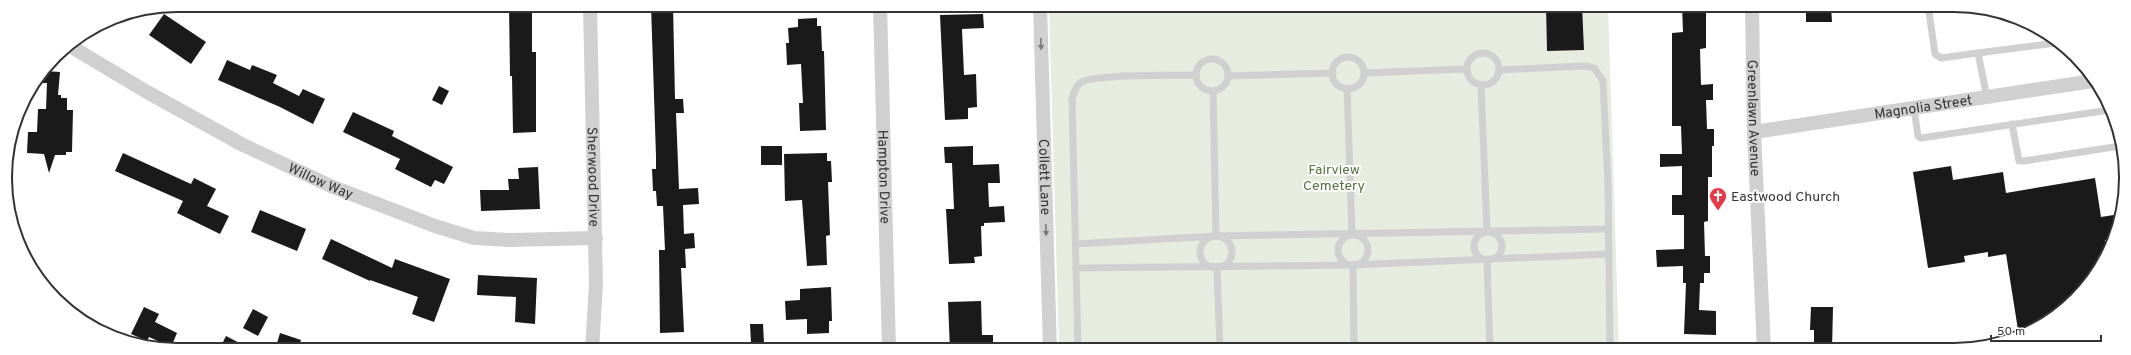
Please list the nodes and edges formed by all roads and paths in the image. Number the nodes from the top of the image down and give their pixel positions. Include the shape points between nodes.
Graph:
1 (590, 12) edge
2 (880, 12) edge
3 (1040, 12) edge
4 (1752, 12) edge
5 (1929, 12) edge
6 (2049, 43) edge
7 (74, 48) edge
8 (1978, 53) junction
9 (1467, 69) junction
10 (1499, 70) junction
11 (1333, 73) junction
12 (1364, 73) junction
13 (1196, 75) junction
14 (1228, 76) junction
15 (2088, 82) edge
16 (1482, 84) junction
17 (1347, 88) junction
18 (1213, 91) junction
19 (1987, 98) junction
20 (1914, 109) junction
21 (2105, 111) edge
22 (2012, 124) junction
23 (1754, 132) junction
24 (2116, 147) edge
25 (1608, 229) junction
26 (1487, 231) junction
27 (1352, 234) junction
28 (1216, 236) junction
29 (596, 238) junction
30 (1076, 244) junction
31 (1609, 254) junction
32 (1487, 260) junction
33 (1353, 265) junction
34 (1076, 268) junction
35 (1217, 268) junction
36 (593, 343) edge
37 (889, 343) edge
38 (1050, 343) edge
39 (1078, 343) edge
40 (1220, 343) edge
41 (1354, 343) edge
42 (1490, 343) edge
43 (1610, 343) edge
44 (1764, 343) edge

1 - 29 street, Sherwood Drive
2 - 37 street, Hampton Drive
3 -> 38 street, Collett Lane
4 - 23 street, Greenlawn Avenue
5 - 8 lane via 1935,54 1941,58
6 - 8 lane
7 - 29 street, Willow Way via 243,145 333,187 435,226 474,238
8 - 19 lane
9 - 10 lane via 1472,57 1483,53 1495,58
9 - 12 lane
9 - 16 lane via 1470,78
10 - 16 lane via 1494,80
10 - 25 lane via 1577,66 1594,68 1600,74 1605,100
11 - 12 lane via 1337,62 1347,57 1354,58 1360,63
11 - 14 lane
11 - 17 lane via 1336,82
12 - 17 lane via 1359,84
13 - 14 lane via 1202,63 1211,59 1223,64
13 - 18 lane via 1201,86
13 - 30 lane via 1098,78 1080,83 1075,90 1072,99
14 - 18 lane via 1224,85
15 - 19 street, Magnolia Street
16 - 26 lane
17 - 27 lane
18 - 28 lane
19 - 20 street, Magnolia Street
20 - 22 lane via 1918,136 1922,138
20 - 23 street, Magnolia Street
21 - 22 lane
22 - 24 lane via 2020,160 2024,161
23 - 44 street, Greenlawn Avenue
25 - 26 lane
25 - 31 lane
26 - 27 lane
26 - 32 lane via 1477,236 1473,245 1477,256
26 - 32 lane via 1498,236 1502,246 1497,256
27 - 28 lane
27 - 33 lane via 1341,240 1337,252 1341,260
27 - 33 lane via 1363,238 1368,248 1366,258
28 - 30 lane
28 - 35 lane via 1227,240 1232,250 1229,261
28 - 35 lane via 1205,241 1200,252 1205,263
29 - 36 street, Sherwood Drive via 596,302
30 - 34 lane
31 - 32 lane
31 - 43 lane
32 - 33 lane
32 - 42 lane
33 - 35 lane
33 - 41 lane
34 - 35 lane
34 - 39 lane
35 - 40 lane

